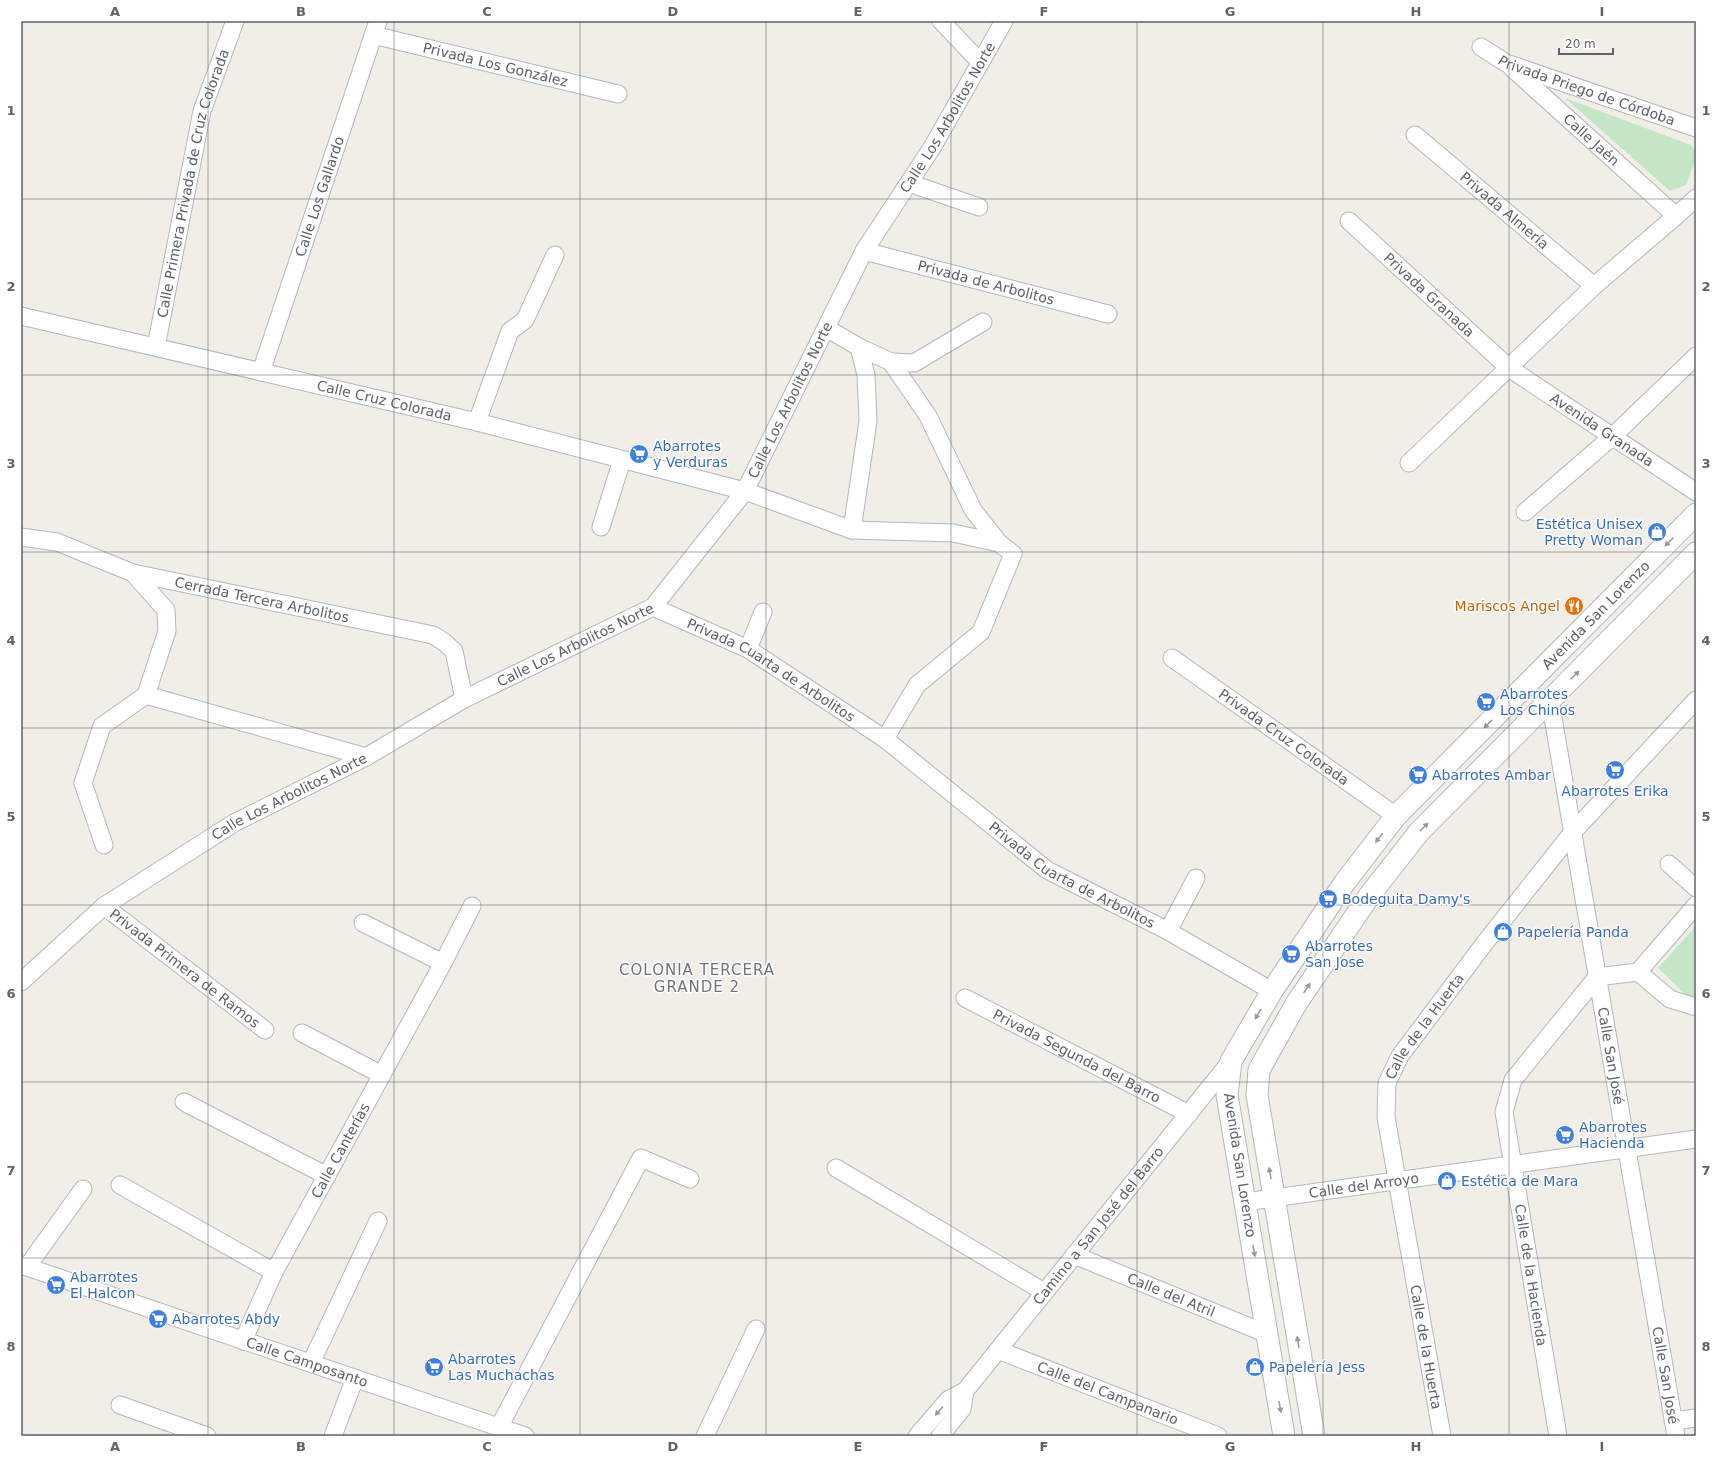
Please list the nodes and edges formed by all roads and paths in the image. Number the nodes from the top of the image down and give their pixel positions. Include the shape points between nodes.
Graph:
1 (235, 21) edge
2 (941, 21) edge
3 (1004, 21) edge
4 (376, 28) edge
5 (1481, 47) dead end
6 (980, 62) junction
7 (1506, 63) junction
8 (618, 94) dead end
9 (1696, 128) edge
10 (1415, 136) dead end
11 (909, 183) junction
12 (1696, 198) edge
13 (979, 207) dead end
14 (1676, 216) junction
15 (1348, 221) dead end
16 (864, 251) junction
17 (555, 255) dead end
18 (1594, 286) junction
19 (1108, 314) dead end
20 (21, 316) edge
21 (983, 322) dead end
22 (826, 328) junction
23 (859, 347) junction
24 (156, 348) junction
25 (1696, 356) edge
26 (890, 362) junction
27 (1509, 368) junction
28 (261, 372) junction
29 (477, 422) junction
30 (1613, 436) junction
31 (622, 460) junction
32 (1409, 463) dead end
33 (745, 491) junction
34 (1696, 492) edge
35 (1525, 512) dead end
36 (1696, 514) edge
37 (601, 527) dead end
38 (852, 530) junction
39 (21, 537) edge
40 (999, 544) junction
41 (1696, 553) edge
42 (133, 572) junction
43 (653, 607) junction
44 (763, 612) dead end
45 (748, 649) junction
46 (1172, 658) dead end
47 (146, 695) junction
48 (464, 699) junction
49 (1550, 700) junction
50 (1696, 700) edge
51 (885, 739) junction
52 (366, 756) junction
53 (1396, 816) junction
54 (1572, 833) junction
55 (104, 845) dead end
56 (1669, 864) dead end
57 (1196, 878) dead end
58 (1696, 888) edge
59 (1696, 905) edge
60 (104, 906) junction
61 (472, 906) dead end
62 (363, 923) dead end
63 (1168, 931) junction
64 (444, 963) junction
65 (1638, 972) junction
66 (1597, 977) junction
67 (21, 982) edge
68 (1272, 991) junction
69 (966, 998) dead end
70 (1696, 1007) edge
71 (265, 1030) dead end
72 (302, 1033) dead end
73 (1231, 1061) junction
74 (1259, 1070) junction
75 (382, 1075) junction
76 (184, 1102) dead end
77 (1189, 1114) junction
78 (1696, 1139) edge
79 (1627, 1148) junction
80 (1513, 1165) junction
81 (836, 1168) dead end
82 (327, 1176) junction
83 (690, 1179) dead end
84 (1397, 1181) junction
85 (120, 1184) dead end
86 (83, 1189) dead end
87 (1274, 1198) junction
88 (1245, 1202) junction
89 (378, 1221) dead end
90 (1074, 1255) junction
91 (24, 1266) edge
92 (274, 1272) junction
93 (1044, 1292) junction
94 (756, 1328) dead end
95 (1268, 1334) junction
96 (243, 1340) junction
97 (998, 1350) junction
98 (310, 1363) junction
99 (1303, 1372) junction
100 (1275, 1377) junction
101 (355, 1378) junction
102 (965, 1391) junction
103 (120, 1405) dead end
104 (1696, 1418) edge
105 (499, 1427) junction
106 (1675, 1429) edge
107 (518, 1435) edge
108 (207, 1436) edge
109 (333, 1436) edge
110 (704, 1436) edge
111 (917, 1436) edge
112 (940, 1436) edge
113 (1218, 1436) edge
114 (1284, 1436) edge
115 (1314, 1436) edge
116 (1442, 1436) edge
117 (1558, 1436) edge

1 - 24 street, Calle Primera Privada de Cruz Colorada via 202,111
2 - 6 street
3 - 6 street, Calle Los Arbolitos Norte
4 - 8 street, Privada Los González
4 - 28 street, Calle Los Gallardo
5 - 7 street, Privada Priego de Córdoba
6 - 11 street, Calle Los Arbolitos Norte
7 - 9 street, Privada Priego de Córdoba
7 - 14 street, Calle Jaén
10 - 18 street, Privada Almería
11 - 13 street
11 - 16 street, Calle Los Arbolitos Norte
12 - 14 street
14 - 18 street
15 - 27 street, Privada Granada
16 - 19 street, Privada de Arbolitos
16 - 22 street, Calle Los Arbolitos Norte
17 - 29 street via 526,320 510,331
18 - 27 street
20 - 24 street, Calle Cruz Colorada
21 - 26 street via 914,363
22 - 23 street
22 - 33 street, Calle Los Arbolitos Norte
23 - 26 street
23 - 38 street via 866,375 868,421
24 - 28 street, Calle Cruz Colorada
25 - 30 street
26 - 40 street via 928,416 973,510
27 - 30 street, Avenida Granada
27 - 32 street
28 - 29 street, Calle Cruz Colorada
29 - 31 street, Calle Cruz Colorada
30 - 34 street, Avenida Granada
30 - 35 street
31 - 33 street, Calle Cruz Colorada
31 - 37 street
33 - 38 street, Calle Cruz Colorada
33 - 43 street, Calle Los Arbolitos Norte
36 -> 53 street, Avenida San Lorenzo
38 - 40 street, Calle Cruz Colorada via 953,533
39 - 42 street, Cerrada Tercera Arbolitos via 57,542
40 - 51 street via 1013,554 981,632 917,686
49 -> 41 street, Avenida San Lorenzo
42 - 47 street via 166,610 167,631
42 - 48 street, Cerrada Tercera Arbolitos via 433,635 454,651
43 - 45 street, Privada Cuarta de Arbolitos
43 - 48 street, Calle Los Arbolitos Norte
44 - 45 street
45 - 51 street, Privada Cuarta de Arbolitos
46 - 53 street, Privada Cruz Colorada
47 - 52 street
47 - 55 street via 102,726 84,783
48 - 52 street, Calle Los Arbolitos Norte
49 - 54 street, Calle San José
74 -> 49 street, Avenida San Lorenzo via 1296,1004 1369,896 1419,832
50 - 54 street, Calle de la Huerta
51 - 63 street, Privada Cuarta de Arbolitos via 1047,870
52 - 60 street, Calle Los Arbolitos Norte via 234,823
53 -> 68 street, Avenida San Lorenzo via 1345,882
54 - 66 street, Calle San José
54 - 84 street, Calle de la Huerta via 1400,1056 1387,1083 1386,1117
56 - 58 street
57 - 63 street
59 - 65 street
60 - 67 street, Calle Los Arbolitos Norte
60 - 71 street, Privada Primera de Ramos
61 - 64 street, Calle Canterías
62 - 64 street
63 - 68 street, Privada Cuarta de Arbolitos
64 - 75 street, Calle Canterías
65 - 66 street
65 - 70 street via 1670,999
66 - 79 street, Calle San José
66 - 80 street, Calle de la Hacienda via 1513,1080 1504,1112
68 -> 73 street, Avenida San Lorenzo
69 - 77 street, Privada Segunda del Barro
72 - 75 street
73 - 74 street
73 - 77 street, Camino a San José del Barro
73 - 88 street, Avenida San Lorenzo via 1227,1095
87 -> 74 street, Avenida San Lorenzo via 1257,1095
75 - 82 street, Calle Canterías
76 - 82 street
77 - 90 street, Camino a San José del Barro
78 - 79 street, Calle del Arroyo
79 - 80 street, Calle del Arroyo
79 - 106 street, Calle San José
80 - 84 street, Calle del Arroyo
80 - 117 street, Calle de la Hacienda
81 - 93 street
82 - 92 street, Calle Canterías
83 - 105 street via 641,1158
84 - 87 street, Calle del Arroyo
84 - 116 street, Calle de la Huerta
85 - 92 street
86 - 91 street
87 - 88 street, Calle del Arroyo
99 -> 87 street, Avenida San Lorenzo
88 -> 95 street, Avenida San Lorenzo
89 - 98 street
90 - 93 street, Camino a San José del Barro
90 - 95 street, Calle del Atril
91 - 96 street, Calle Camposanto
92 - 96 street, Calle Canterías
93 - 97 street, Camino a San José del Barro
94 - 110 street
95 - 100 street, Avenida San Lorenzo
96 - 98 street, Calle Camposanto
97 - 102 street, Camino a San José del Barro
97 - 113 street, Calle del Campanario
98 - 101 street, Calle Camposanto
99 - 100 street
99 - 115 street, Avenida San Lorenzo
100 -> 114 street, Avenida San Lorenzo
101 - 105 street, Calle Camposanto
101 - 109 street
102 -> 111 street, Camino a San José del Barro via 948,1400
102 - 112 street, Camino a San José del Barro via 962,1409
103 - 108 street
104 - 106 street
105 - 107 street, Calle Camposanto

